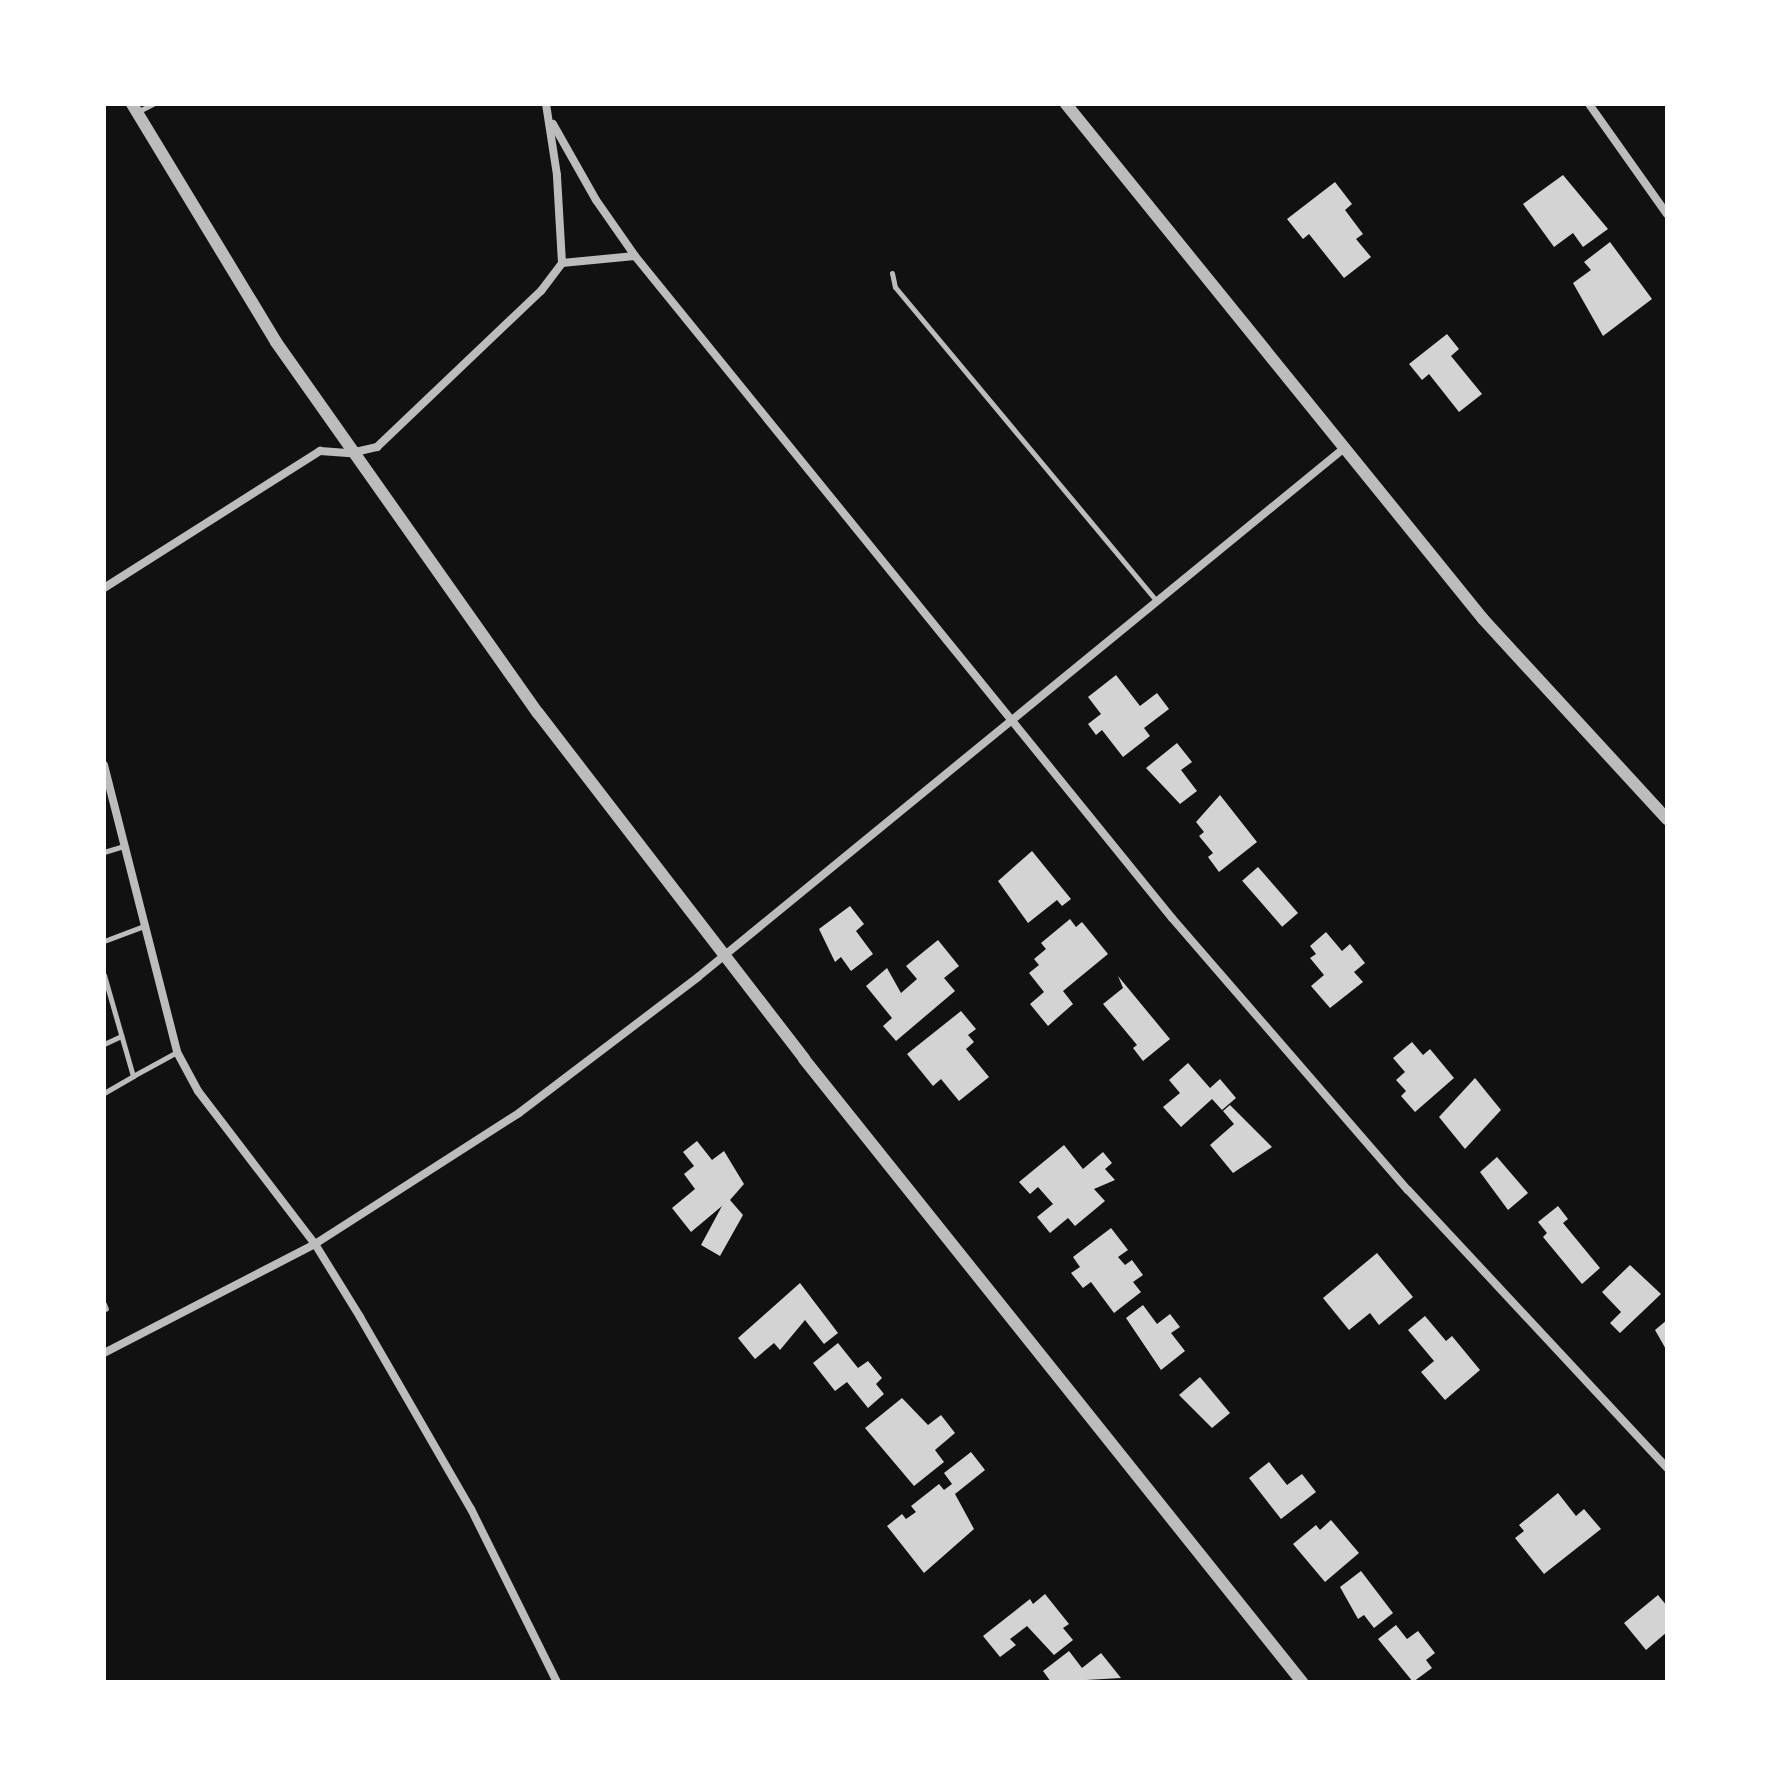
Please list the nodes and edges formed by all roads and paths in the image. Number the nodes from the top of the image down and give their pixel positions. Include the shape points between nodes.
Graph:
1 (153, 104) edge
2 (546, 104) edge
3 (1066, 104) edge
4 (1589, 104) edge
5 (134, 108) edge
6 (550, 117) junction
7 (1667, 214) edge
8 (635, 256) junction
9 (562, 263) junction
10 (892, 273) dead end
11 (1343, 449) junction
12 (351, 453) junction
13 (104, 588) edge
14 (1157, 601) junction
15 (1011, 719) junction
16 (104, 765) edge
17 (1667, 819) edge
18 (124, 846) junction
19 (104, 852) edge
20 (146, 926) junction
21 (104, 941) edge
22 (723, 956) junction
23 (104, 975) edge
24 (105, 984) edge
25 (121, 1036) junction
26 (104, 1044) edge
27 (177, 1052) junction
28 (133, 1076) junction
29 (104, 1093) edge
30 (315, 1244) junction
31 (104, 1353) edge
32 (1667, 1468) edge
33 (557, 1682) edge
34 (1302, 1682) edge

1 - 5 lane
2 - 6 street
3 - 11 street
4 - 7 street
5 - 12 street via 276,342
6 - 8 street via 596,200
6 - 9 street
8 - 9 street
8 - 15 street
9 - 12 street via 541,291 377,447
10 - 14 lane via 895,287
11 - 14 street
11 - 17 street via 1483,619
12 - 13 street via 320,451
12 - 22 street via 534,708
14 - 15 street
15 - 22 street
15 - 32 street via 1172,918 1408,1190
16 - 18 street
18 - 19 lane
18 - 20 street
20 - 21 lane
20 - 27 street
22 - 30 street via 519,1113
22 - 34 street
23 - 24 lane
24 - 25 lane
25 - 26 lane
25 - 28 lane
27 - 28 lane
27 - 30 street via 198,1091
28 - 29 lane
30 - 31 street
30 - 33 street via 471,1509

